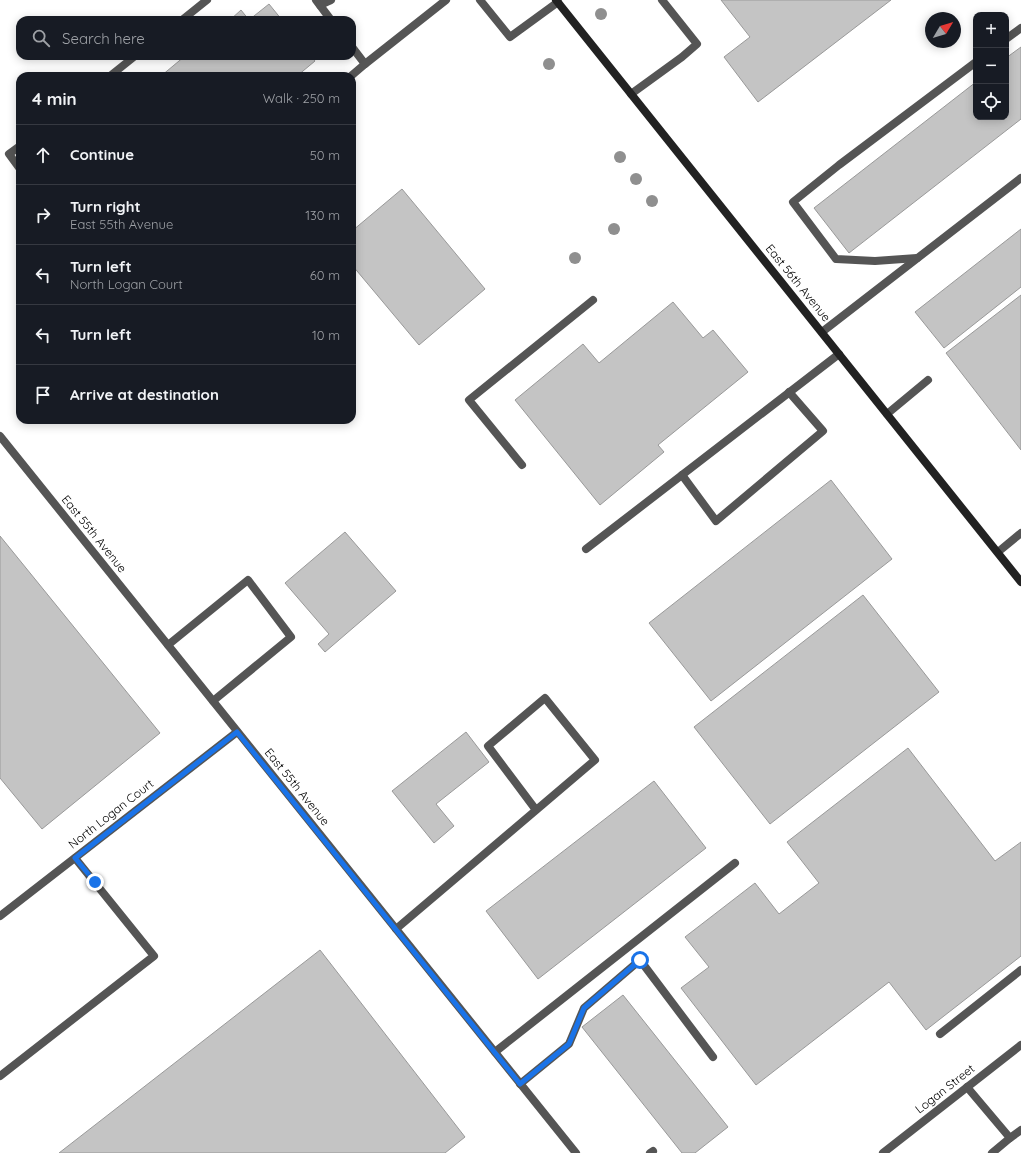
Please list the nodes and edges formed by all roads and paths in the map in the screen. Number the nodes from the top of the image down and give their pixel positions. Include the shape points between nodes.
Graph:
1 (208, 0) edge
2 (331, 0) edge
3 (446, 0) edge
4 (480, 0) edge
5 (662, 0) edge
6 (557, 1) edge
7 (318, 3) edge
8 (187, 16) edge
9 (329, 16) edge
10 (1021, 28) edge
11 (1009, 37) edge
12 (356, 51) edge
13 (131, 60) edge
14 (366, 64) junction
15 (973, 64) edge
16 (115, 72) edge
17 (356, 72) edge
18 (631, 94) junction
19 (16, 149) edge
20 (16, 164) edge
21 (1021, 178) edge
22 (917, 258) junction
23 (593, 300) dead end
24 (822, 332) junction
25 (839, 354) junction
26 (928, 380) dead end
27 (789, 392) junction
28 (887, 414) junction
29 (0, 436) edge
30 (522, 465) dead end
31 (682, 475) junction
32 (1021, 533) edge
33 (586, 549) dead end
34 (998, 552) junction
35 (1021, 582) edge
36 (168, 645) junction
37 (213, 701) junction
38 (237, 732) junction
39 (536, 810) junction
40 (75, 858) junction
41 (735, 863) dead end
42 (0, 916) edge
43 (396, 929) junction
44 (1021, 970) edge
45 (940, 1034) dead end
46 (1021, 1044) edge
47 (495, 1052) junction
48 (713, 1058) dead end
49 (0, 1076) edge
50 (520, 1084) junction
51 (968, 1087) junction
52 (1021, 1130) edge
53 (1010, 1138) junction
54 (576, 1153) edge
55 (883, 1153) edge
56 (992, 1153) edge

1 - 8 street
2 - 7 street
3 - 14 street
4 - 6 street via 510,38
5 - 18 street via 697,44
6 - 18 street, East 56th Avenue
7 - 9 street
10 - 11 street
12 - 14 street
13 - 16 street
14 - 17 street
15 - 22 street via 793,202 836,258 875,261
18 - 24 street, East 56th Avenue
19 - 20 street via 9,154
21 - 22 street
22 - 24 street
23 - 30 street via 469,400
24 - 25 street, East 56th Avenue
25 - 27 street
25 - 28 street, East 56th Avenue
26 - 28 street
27 - 31 street
27 - 31 street via 823,431 716,521
28 - 34 street, East 56th Avenue
29 - 36 street, East 55th Avenue
31 - 33 street
32 - 34 street
34 - 35 street, East 56th Avenue
36 - 37 street, East 55th Avenue
36 - 37 street via 248,580 291,637
37 - 38 street, East 55th Avenue
38 - 40 street, North Logan Court
38 - 43 street, East 55th Avenue
39 - 39 street via 595,760 545,698 488,746
39 - 43 street
40 - 42 street, North Logan Court
40 - 49 street via 154,956
41 - 47 street
43 - 47 street, East 55th Avenue
44 - 45 street
46 - 51 street, Logan Street
47 - 50 street, East 55th Avenue
48 - 50 street via 640,960 584,1008 569,1044
50 - 54 street, East 55th Avenue
51 - 53 street
51 - 55 street, Logan Street
52 - 53 street
53 - 56 street

